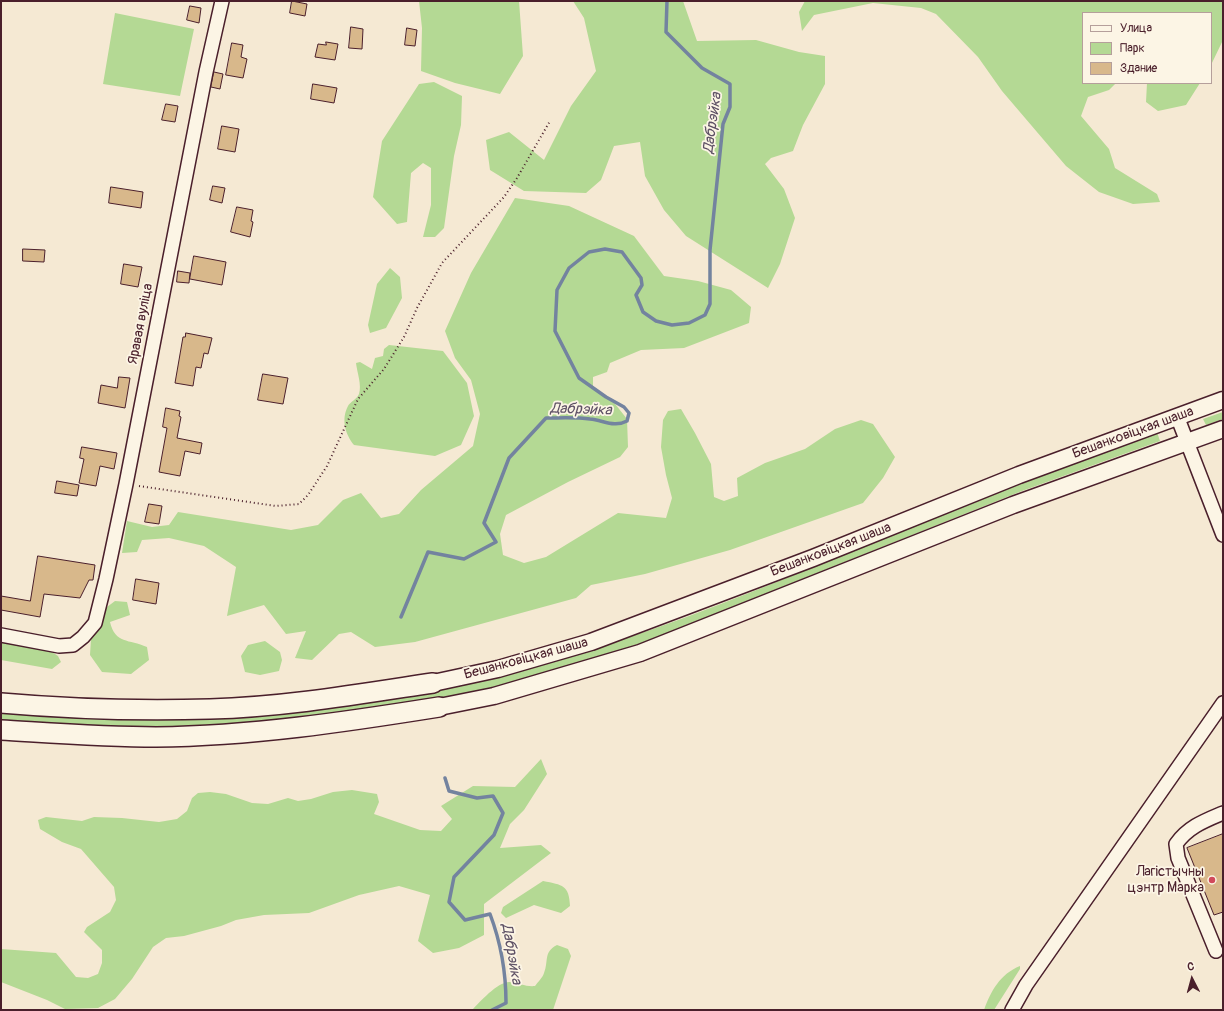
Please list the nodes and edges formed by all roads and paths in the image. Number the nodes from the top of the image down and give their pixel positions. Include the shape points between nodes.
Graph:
1 (222, 1) edge
2 (550, 121) dead end
3 (1223, 400) edge
4 (1177, 416) junction
5 (1223, 429) edge
6 (1187, 441) junction
7 (126, 484) junction
8 (1223, 535) edge
9 (1, 635) edge
10 (434, 683) joint
11 (1, 702) edge
12 (1223, 703) edge
13 (439, 707) joint
14 (1, 730) edge
15 (1223, 813) edge
16 (1216, 951) dead end
17 (1012, 1010) edge

1 - 7 street, Яравая вуліца
2 - 7 path via 504,196 442,263 404,337 384,369 358,400 327,466 299,504 276,506
3 - 4 main road, Бешанковіцкая шаша
4 - 6 street
4 - 10 main road, Бешанковіцкая шаша via 591,642 498,669
5 - 6 main road, Бешанковіцкая шаша
6 - 8 street
6 - 13 main road, Бешанковіцкая шаша via 1006,508 640,653 494,696
7 - 9 street, Яравая вуліца via 95,622 83,637 73,645 59,646
10 - 11 highway via 299,702 211,709 46,707
12 - 17 street via 1026,985
13 - 14 highway via 345,722 247,733 155,737
15 - 16 street via 1184,833 1176,844 1178,858

